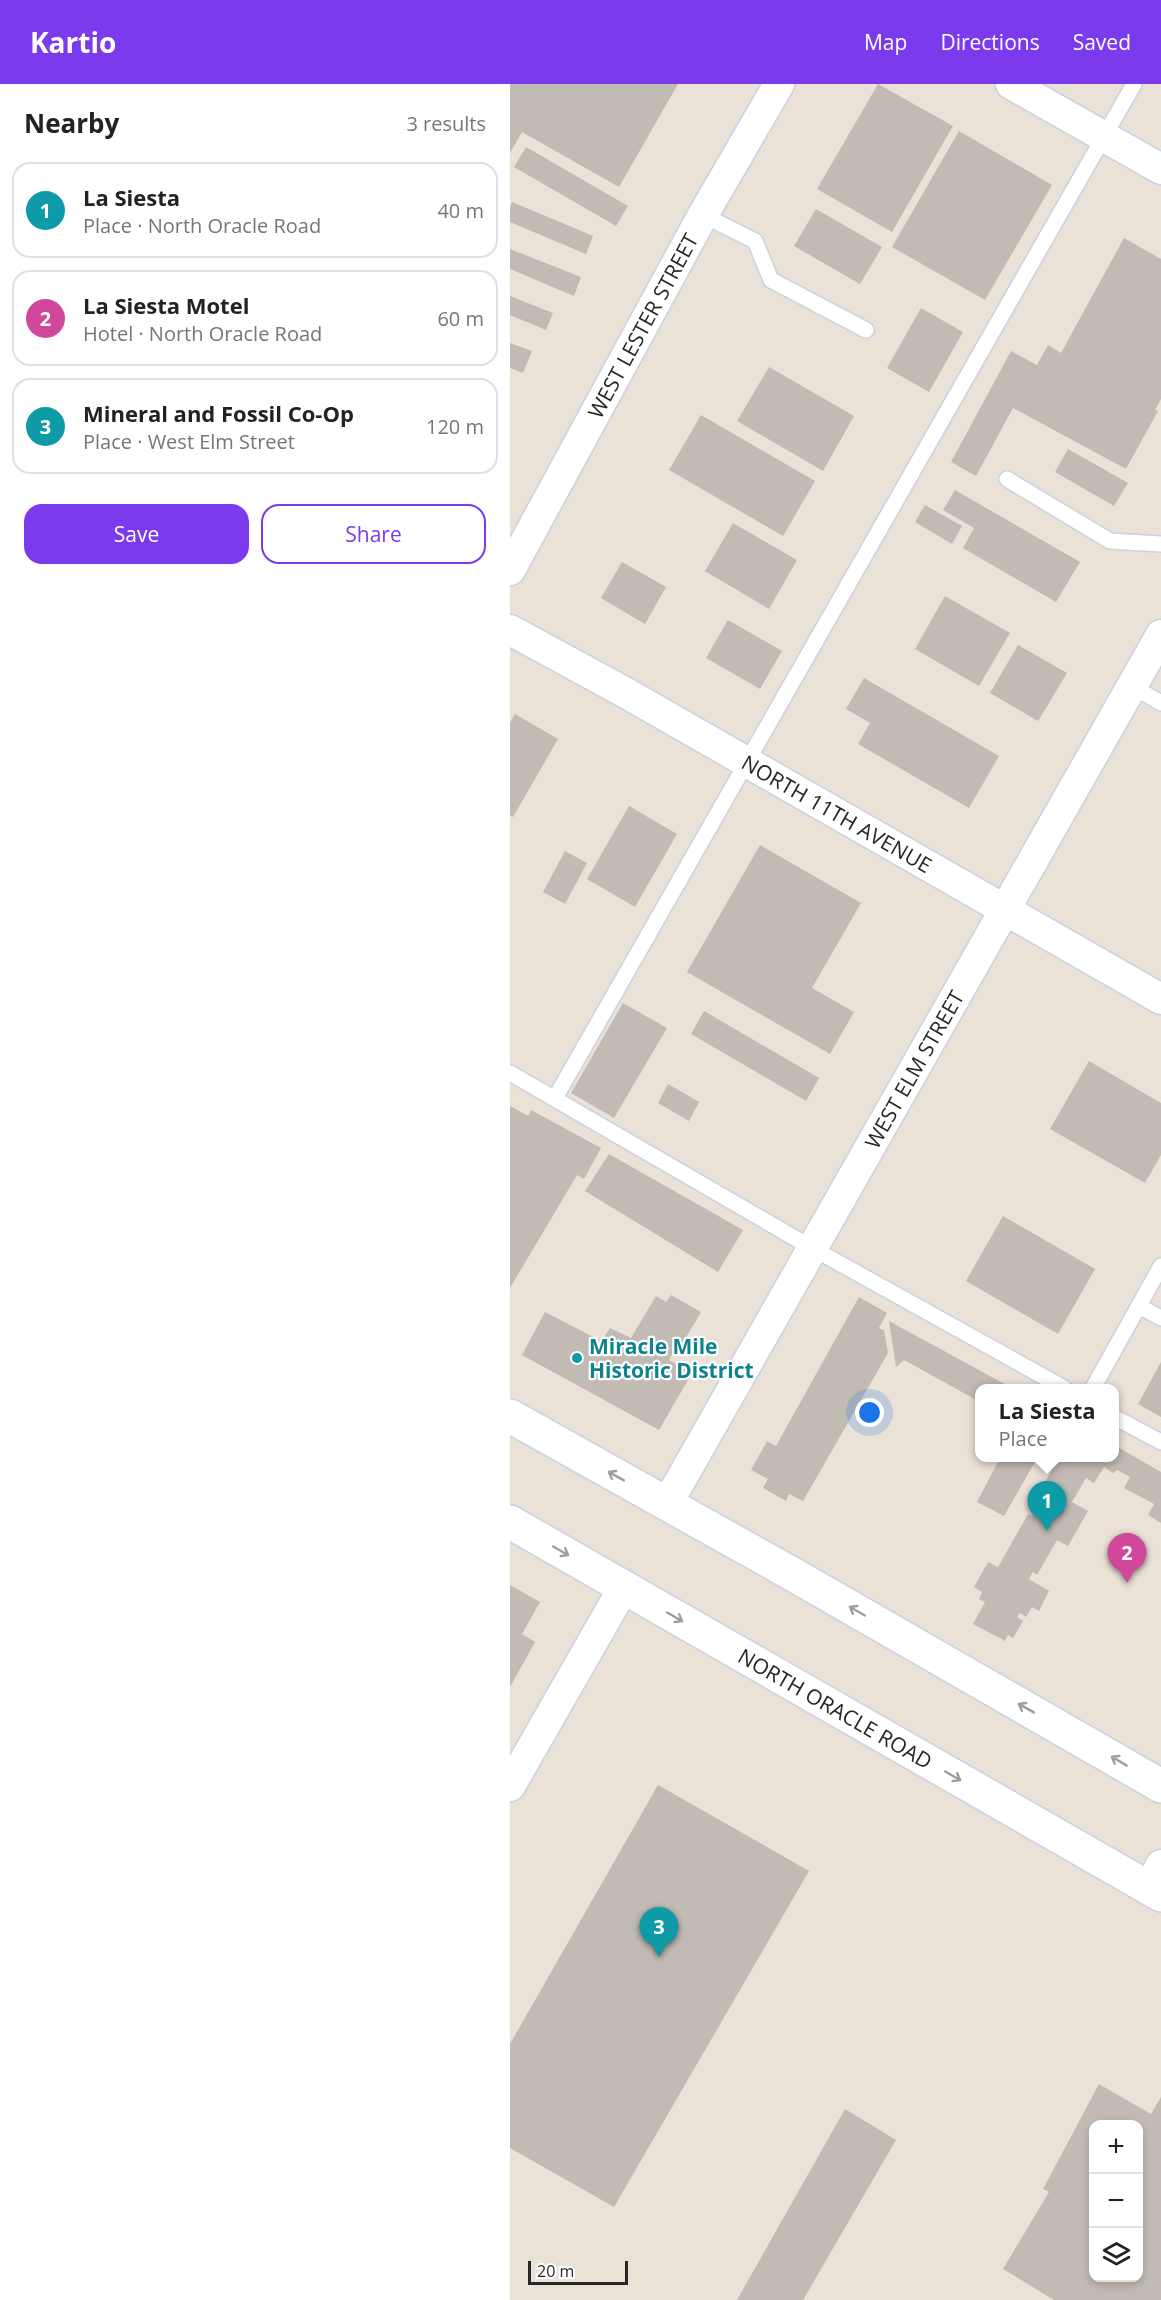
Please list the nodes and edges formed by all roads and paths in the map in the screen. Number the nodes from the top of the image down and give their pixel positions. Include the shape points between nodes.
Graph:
1 (779, 84) edge
2 (1011, 84) edge
3 (1134, 84) edge
4 (1104, 137) junction
5 (1161, 169) edge
6 (703, 215) junction
7 (866, 330) dead end
8 (1007, 479) dead end
9 (1161, 544) edge
10 (510, 570) edge
11 (510, 630) edge
12 (1161, 635) edge
13 (1132, 686) junction
14 (1161, 703) edge
15 (746, 763) junction
16 (1004, 910) junction
17 (1161, 999) edge
18 (510, 1073) edge
19 (555, 1098) junction
20 (812, 1248) junction
21 (1161, 1266) edge
22 (1139, 1305) junction
23 (1161, 1318) edge
24 (1055, 1384) edge
25 (1096, 1384) edge
26 (510, 1416) edge
27 (1119, 1419) edge
28 (1161, 1442) edge
29 (667, 1504) junction
30 (510, 1522) edge
31 (624, 1587) junction
32 (510, 1786) edge
33 (1161, 1786) edge
34 (1157, 1883) edge

1 - 6 street, WEST LESTER STREET
2 - 4 street
3 - 4 lane
4 - 5 street
4 - 15 lane
6 - 7 lane via 755,241 771,280
6 - 10 street, WEST LESTER STREET
8 - 9 lane via 1110,541
11 - 15 street, NORTH 11TH AVENUE
12 - 13 street, WEST ELM STREET
13 - 14 lane
13 - 16 street, WEST ELM STREET
15 - 16 street, NORTH 11TH AVENUE
15 - 19 lane
16 - 17 street, NORTH 11TH AVENUE
16 - 20 street, WEST ELM STREET
18 - 19 lane
19 - 20 lane
20 - 24 lane
20 - 29 street, WEST ELM STREET
21 - 22 lane
22 - 23 lane
22 - 25 lane
29 -> 26 main road
27 - 28 lane
33 -> 29 main road
30 -> 31 main road, NORTH ORACLE ROAD
31 - 32 street
31 -> 34 main road, NORTH ORACLE ROAD

